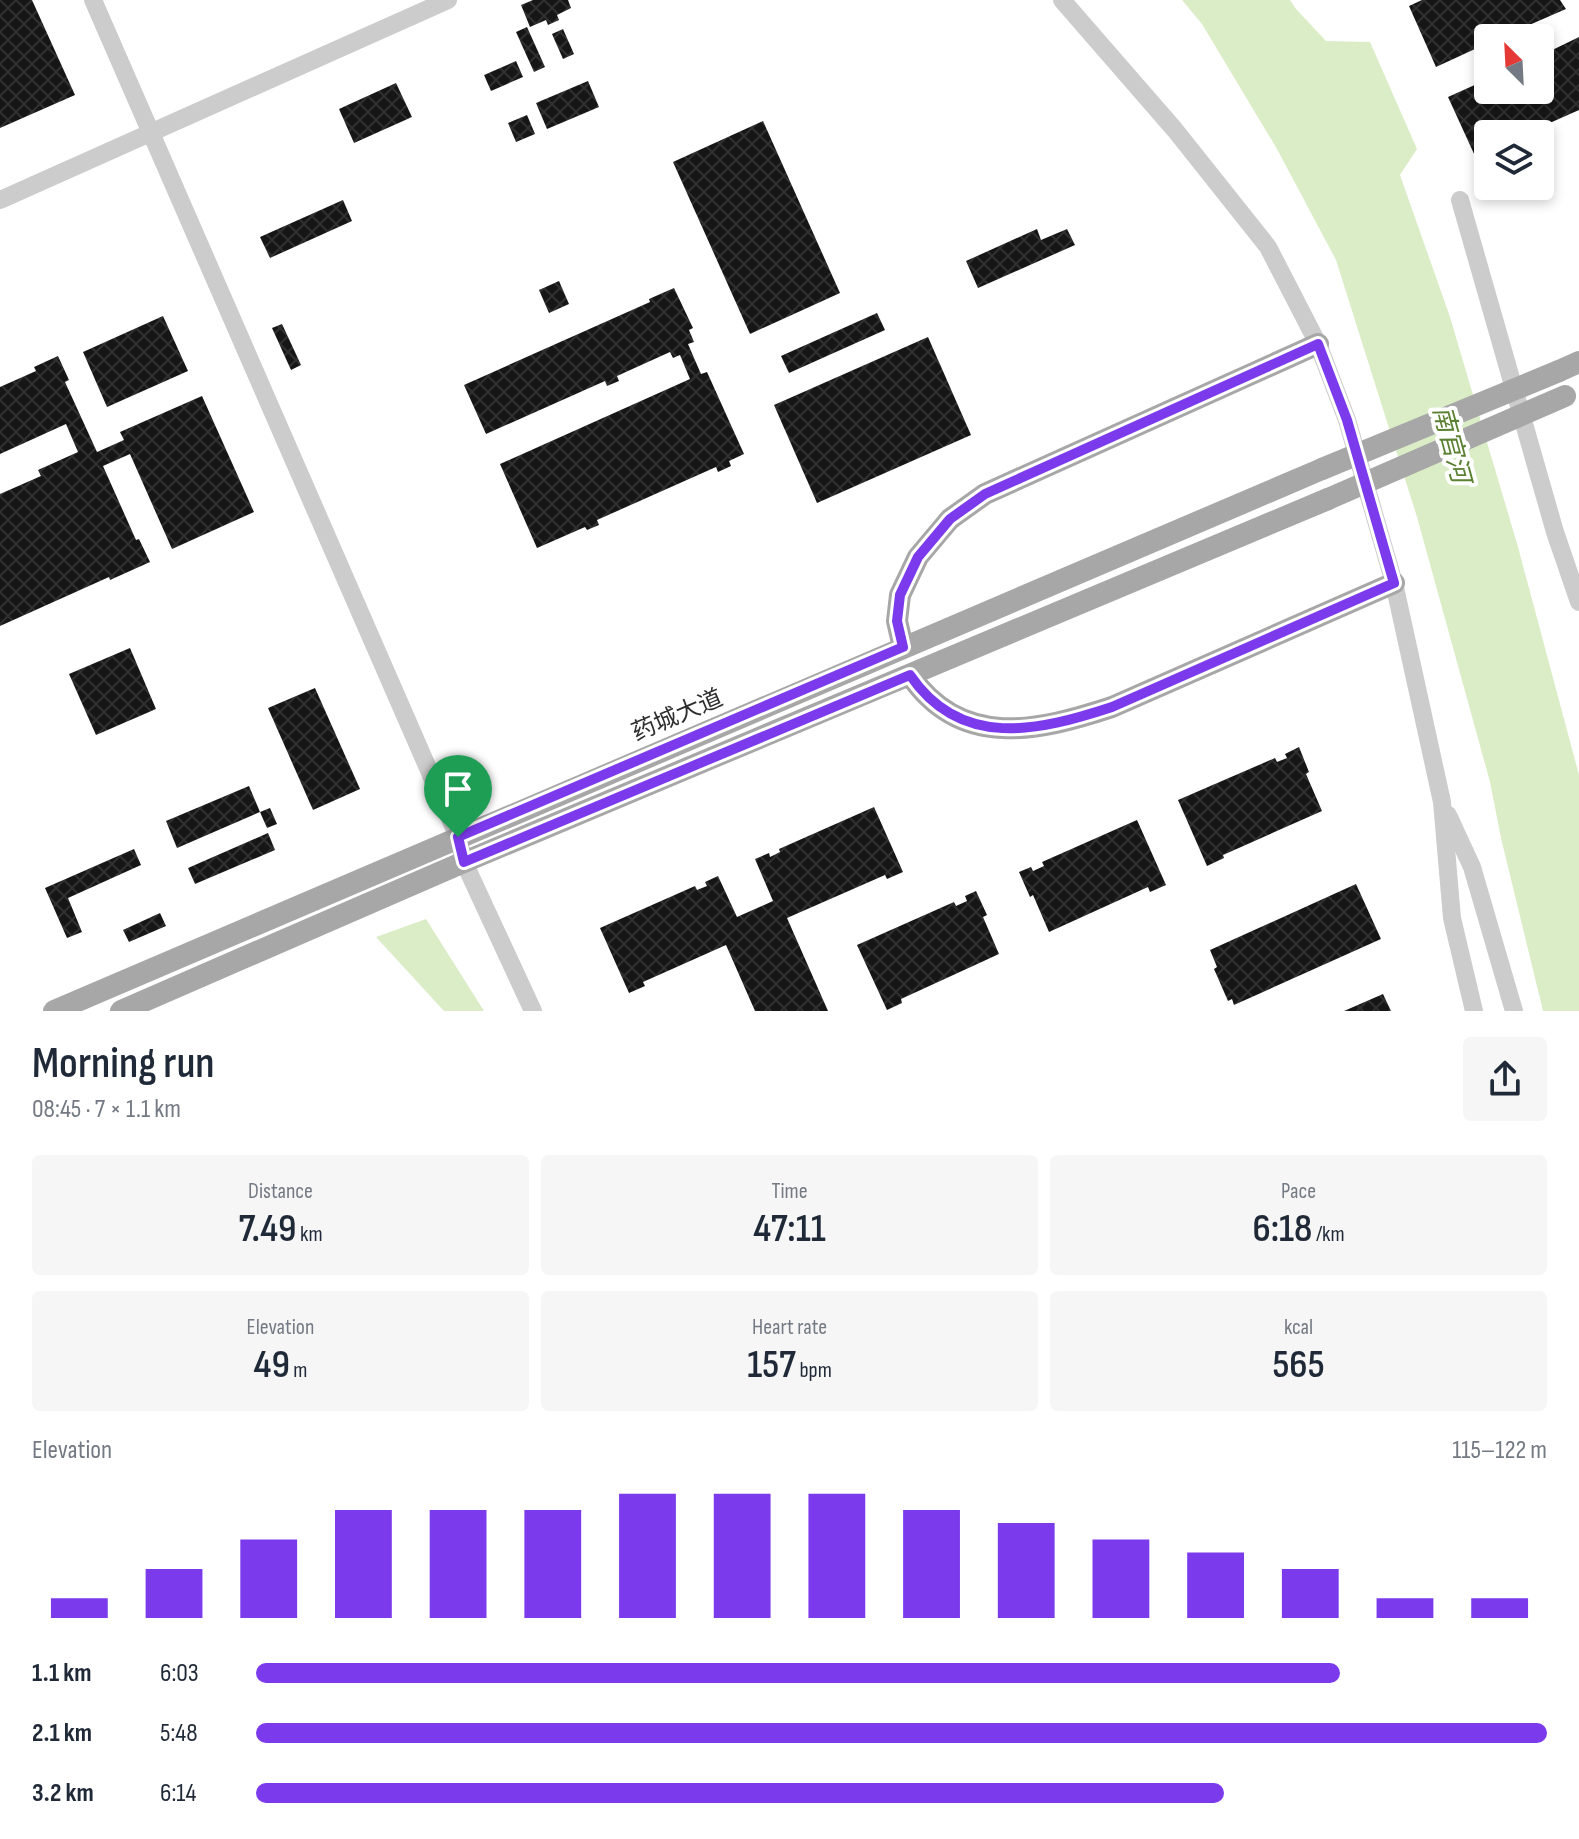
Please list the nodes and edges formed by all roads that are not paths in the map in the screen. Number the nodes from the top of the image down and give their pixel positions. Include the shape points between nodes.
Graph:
1 (93, 0) edge
2 (448, 0) edge
3 (1062, 0) edge
4 (152, 131) junction
5 (0, 200) edge
6 (1460, 200) dead end
7 (1318, 344) junction
8 (1569, 367) edge
9 (1572, 393) edge
10 (1394, 583) junction
11 (1579, 602) edge
12 (903, 647) junction
13 (910, 675) junction
14 (1442, 802) junction
15 (458, 837) junction
16 (464, 862) junction
17 (54, 1011) edge
18 (121, 1011) edge
19 (533, 1011) edge
20 (1474, 1011) edge
21 (1514, 1011) edge

1 - 4 street
2 - 4 street
3 - 7 street via 1268,247
4 - 5 street
4 - 15 street
6 - 11 street
7 - 10 street via 1347,420
7 - 12 main road via 985,494 950,519 918,557 900,595 897,621
8 - 12 main road, 药城大道, bridge
9 - 13 main road, bridge
10 - 13 main road via 1070,721 1026,729 964,720 923,693
10 - 14 street
12 - 15 main road, 药城大道
13 - 16 main road
14 - 20 street via 1452,918
14 - 21 street via 1472,867
15 - 16 street
15 - 17 main road, 药城大道
16 - 18 main road
16 - 19 street

